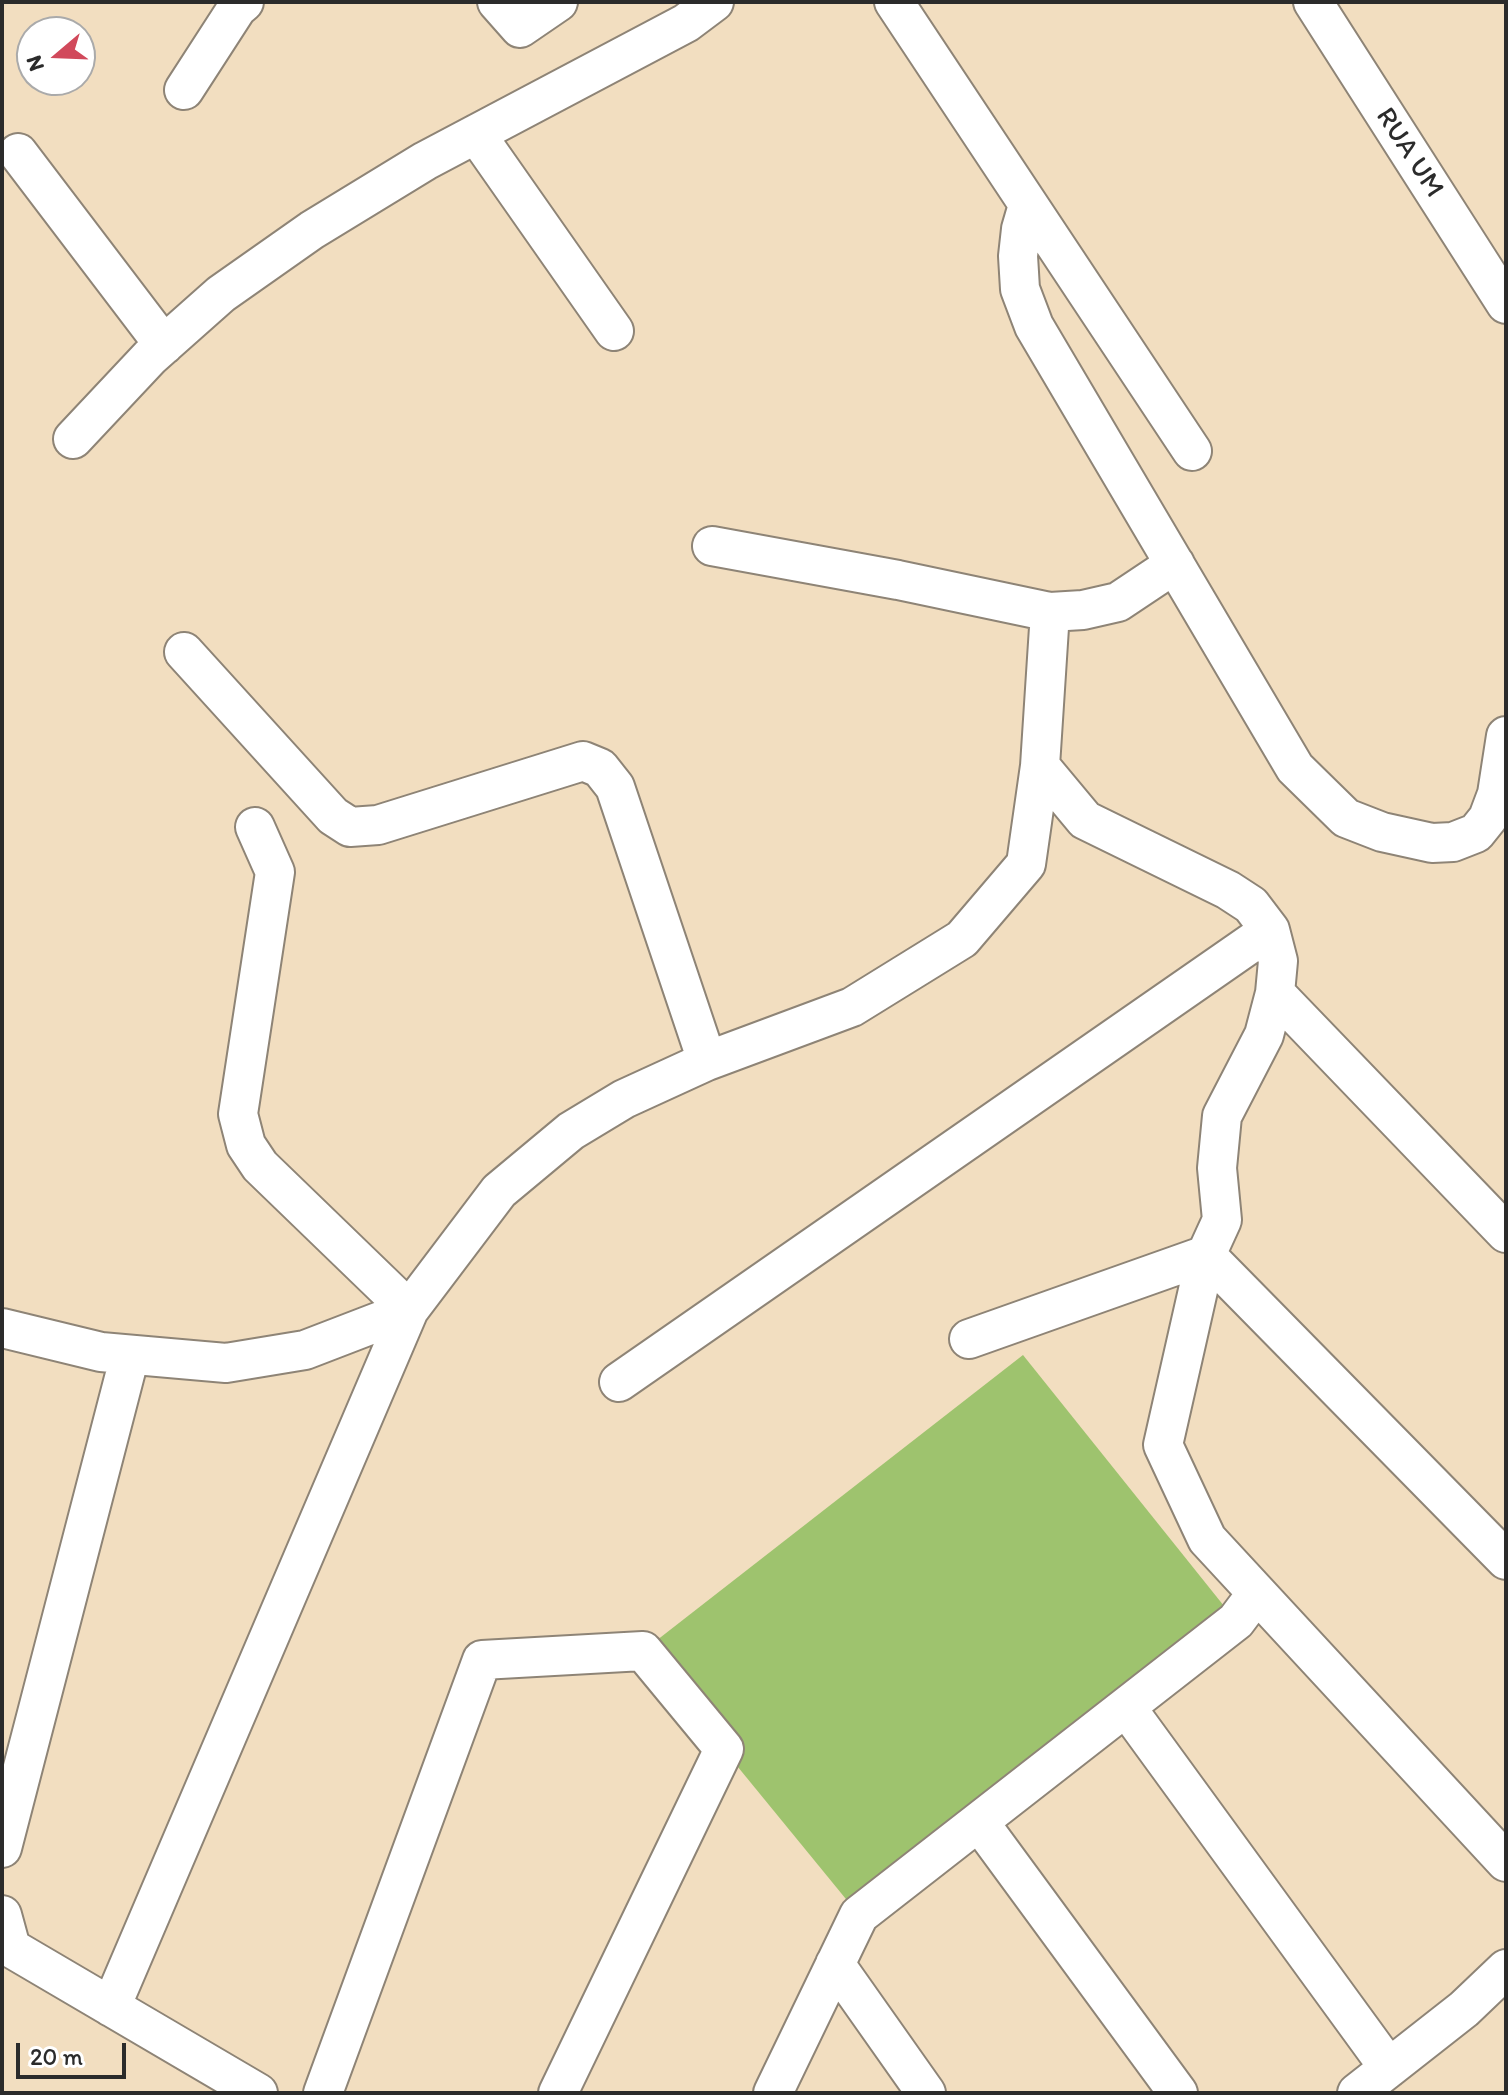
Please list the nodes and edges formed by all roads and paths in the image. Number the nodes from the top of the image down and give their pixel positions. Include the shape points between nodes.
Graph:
1 (244, 2) edge
2 (497, 2) edge
3 (558, 2) edge
4 (714, 2) edge
5 (894, 2) edge
6 (1313, 2) edge
7 (184, 90) dead end
8 (476, 134) junction
9 (18, 153) dead end
10 (1028, 205) junction
11 (1506, 304) edge
12 (614, 331) dead end
13 (164, 345) junction
14 (73, 439) dead end
15 (1192, 451) dead end
16 (712, 546) dead end
17 (1175, 564) junction
18 (1050, 612) junction
19 (184, 652) dead end
20 (1506, 736) edge
21 (1040, 766) junction
22 (1497, 824) edge
23 (255, 827) dead end
24 (1270, 930) junction
25 (1275, 993) junction
26 (707, 1061) junction
27 (1506, 1233) edge
28 (1206, 1255) junction
29 (409, 1310) junction
30 (2, 1328) edge
31 (969, 1339) dead end
32 (130, 1355) junction
33 (619, 1382) dead end
34 (1506, 1560) edge
35 (1257, 1593) junction
36 (1126, 1707) junction
37 (979, 1822) junction
38 (2, 1848) edge
39 (1506, 1862) edge
40 (2, 1915) edge
41 (835, 1964) junction
42 (1506, 1969) edge
43 (111, 2007) junction
44 (1389, 2068) junction
45 (258, 2093) edge
46 (323, 2093) edge
47 (558, 2093) edge
48 (773, 2093) edge
49 (926, 2093) edge
50 (1178, 2093) edge
51 (1357, 2093) edge

1 - 7 street
2 - 3 street via 520,28
4 - 8 street via 686,23
5 - 10 street
6 - 11 street, RUA UM
8 - 12 street
8 - 13 street via 312,230 221,294
9 - 13 street
10 - 15 street
10 - 17 street via 1018,256 1020,289 1034,326
13 - 14 street
16 - 18 street
17 - 18 street via 1118,602
17 - 22 street via 1295,768 1346,818 1432,843 1453,842
18 - 21 street
19 - 26 street via 333,816 350,827 378,825 583,761 600,768 615,787
20 - 22 street
21 - 24 street via 1085,820 1228,890 1251,905
21 - 26 street via 1026,864 962,939 852,1007
23 - 29 street via 275,872 238,1114 246,1145 260,1166
24 - 25 street via 1278,961
24 - 33 street
25 - 27 street
25 - 28 street via 1264,1035 1222,1116 1217,1168 1222,1220
26 - 29 street via 624,1099 571,1131 499,1191
28 - 31 street
28 - 34 street
28 - 35 street via 1163,1445 1207,1539
29 - 32 street via 305,1350 226,1363
29 - 43 street
30 - 32 street
32 - 38 street
35 - 36 street via 1236,1621
35 - 39 street
36 - 37 street
36 - 44 street
37 - 41 street via 859,1915
37 - 50 street
40 - 43 street via 11,1948
41 - 48 street
41 - 49 street
42 - 44 street
43 - 45 street
44 - 51 street
46 - 47 street via 482,1660 643,1651 724,1749

